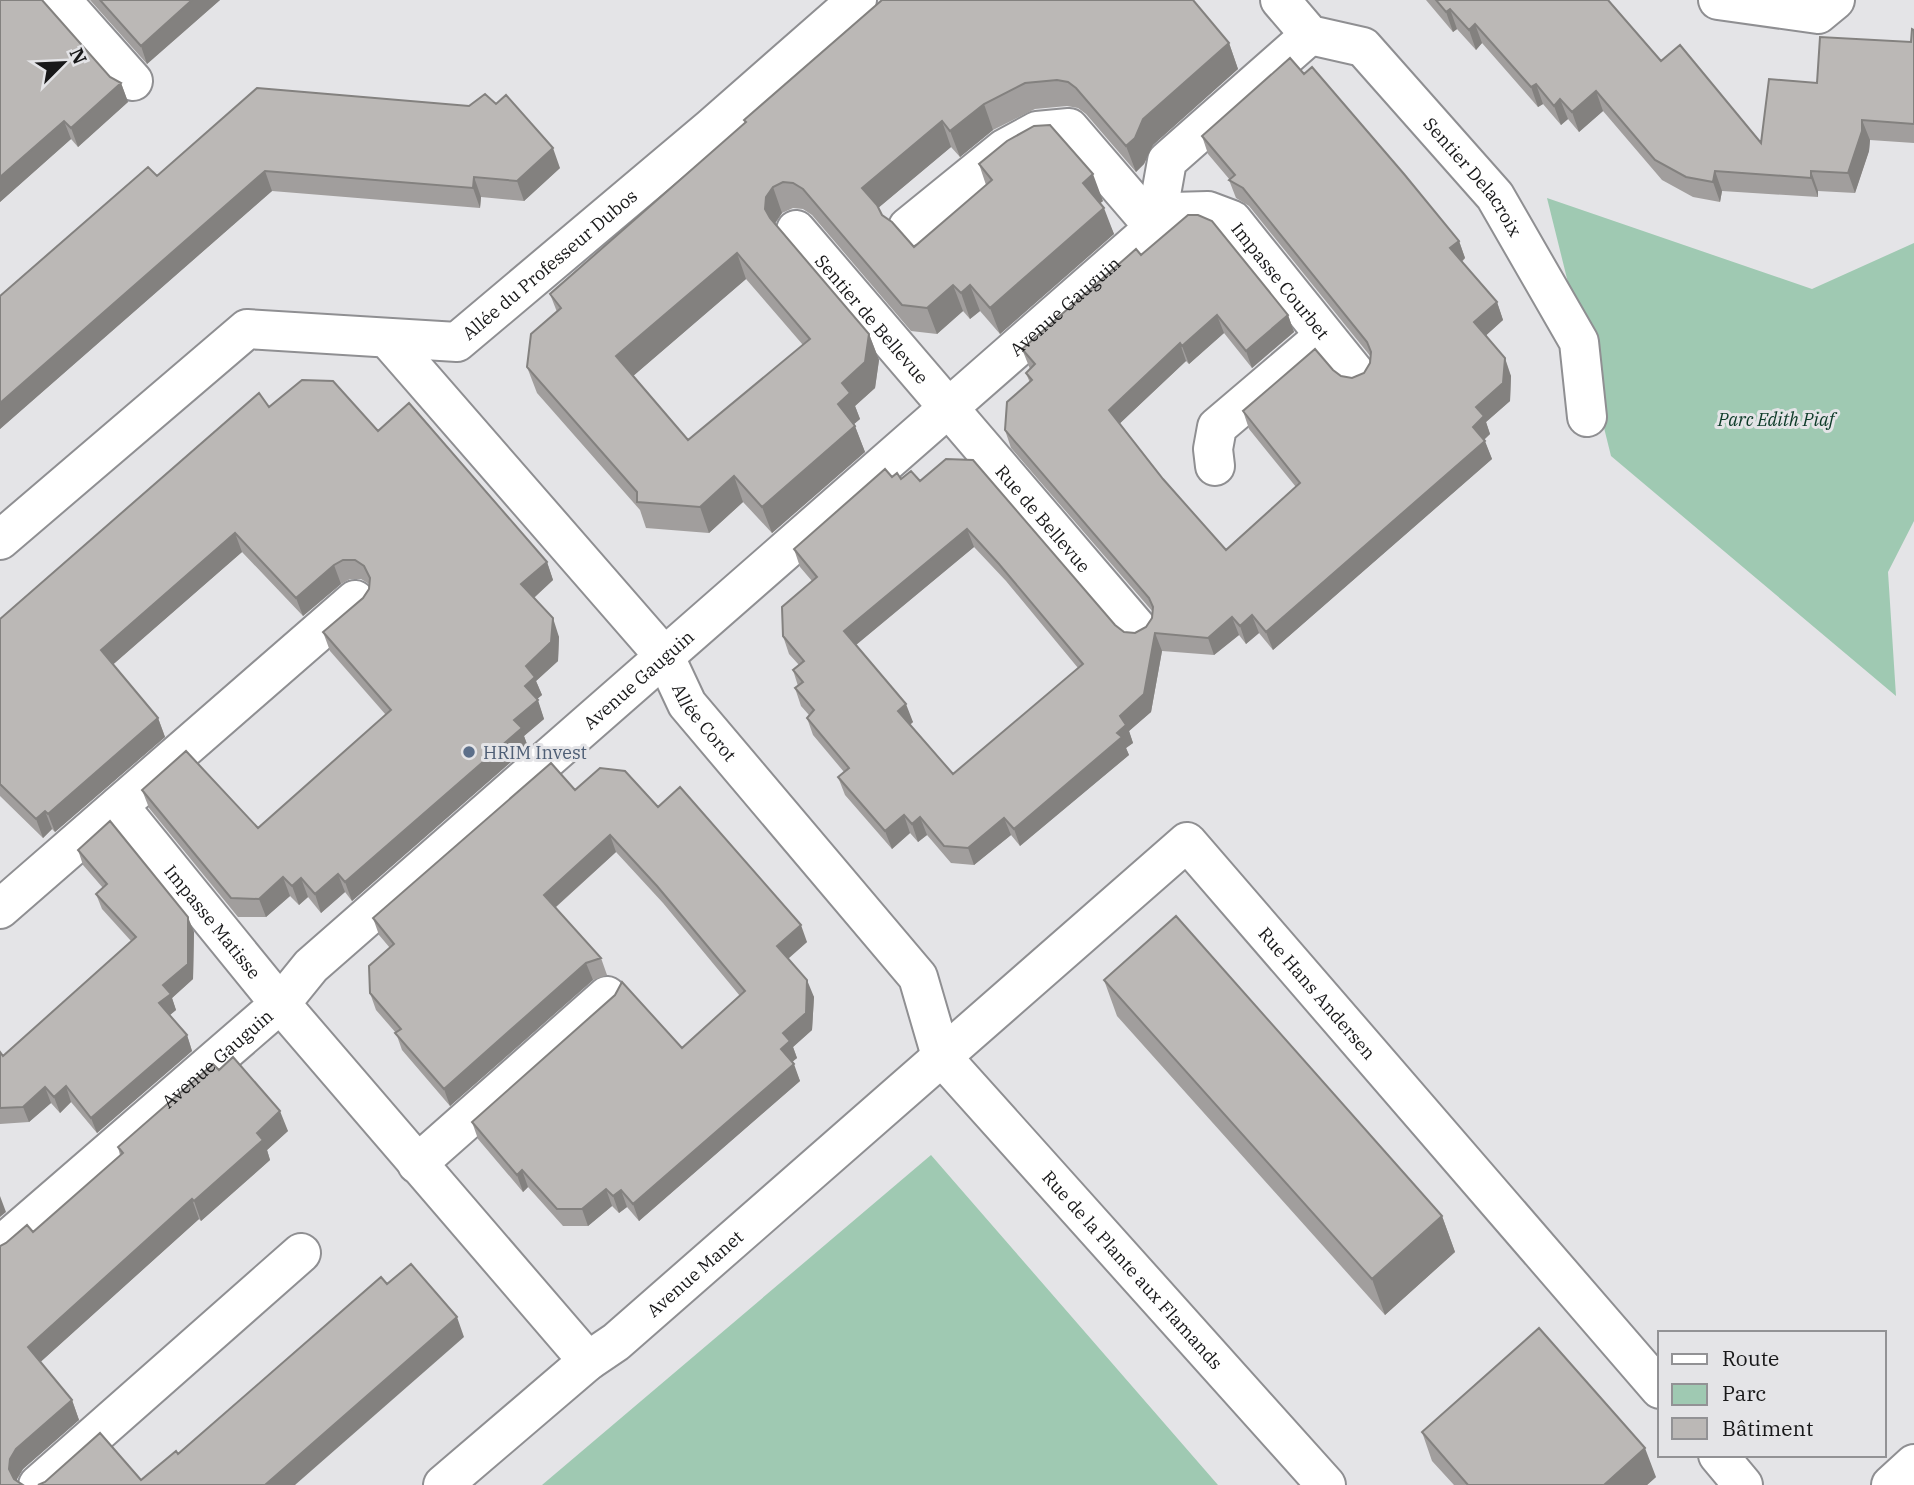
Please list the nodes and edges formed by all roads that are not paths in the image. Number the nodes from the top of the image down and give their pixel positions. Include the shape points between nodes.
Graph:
1 (61, 0) edge
2 (857, 0) edge
3 (1280, 0) edge
4 (1718, 0) edge
5 (1835, 0) edge
6 (1310, 35) junction
7 (134, 81) dead end
8 (908, 228) dead end
9 (1155, 228) junction
10 (796, 230) dead end
11 (1324, 336) junction
12 (387, 338) junction
13 (1356, 374) edge
14 (950, 408) junction
15 (1587, 416) dead end
16 (1215, 466) dead end
17 (0, 540) edge
18 (355, 600) dead end
19 (1138, 629) edge
20 (665, 657) junction
21 (119, 806) junction
22 (0, 909) edge
23 (607, 996) dead end
24 (281, 1003) junction
25 (941, 1056) junction
26 (417, 1164) junction
27 (0, 1245) edge
28 (301, 1253) dead end
29 (588, 1361) junction
30 (1658, 1387) edge
31 (1720, 1457) edge
32 (1914, 1464) edge
33 (38, 1485) edge
34 (443, 1485) edge
35 (1325, 1485) edge
36 (1743, 1485) edge
37 (1891, 1485) edge

1 - 7 street
2 - 12 street, Allée du Professeur Dubos via 457,342
3 - 6 street
4 - 5 street via 1818,14
6 - 9 street via 1167,161
6 - 15 street, Sentier Delacroix via 1363,47 1495,196 1579,342
8 - 9 street via 1004,149 1037,131 1069,128
9 - 11 street, Impasse Courbet via 1172,212 1208,211 1232,220
9 - 14 street, Avenue Gauguin
10 - 14 street, Sentier de Bellevue
11 - 13 street, Impasse Courbet
11 - 16 street via 1217,427
12 - 17 street, Allée du Professeur Dubos via 247,328
12 - 20 street, Allée Corot
14 - 19 street, Rue de Bellevue
14 - 20 street, Avenue Gauguin
18 - 21 street
20 - 24 street, Avenue Gauguin via 311,966
20 - 25 street, Allée Corot via 687,704 918,976
21 - 22 street
21 - 24 street, Impasse Matisse
23 - 26 street
24 - 26 street, Impasse Matisse
24 - 27 street, Avenue Gauguin
25 - 29 street, Avenue Manet
25 - 30 street, Rue Hans Andersen via 1186,842
25 - 35 street, Rue de la Plante aux Flamands
26 - 29 street, Impasse Matisse
28 - 33 street
29 - 34 street, Avenue Manet
31 - 36 street
32 - 37 street

